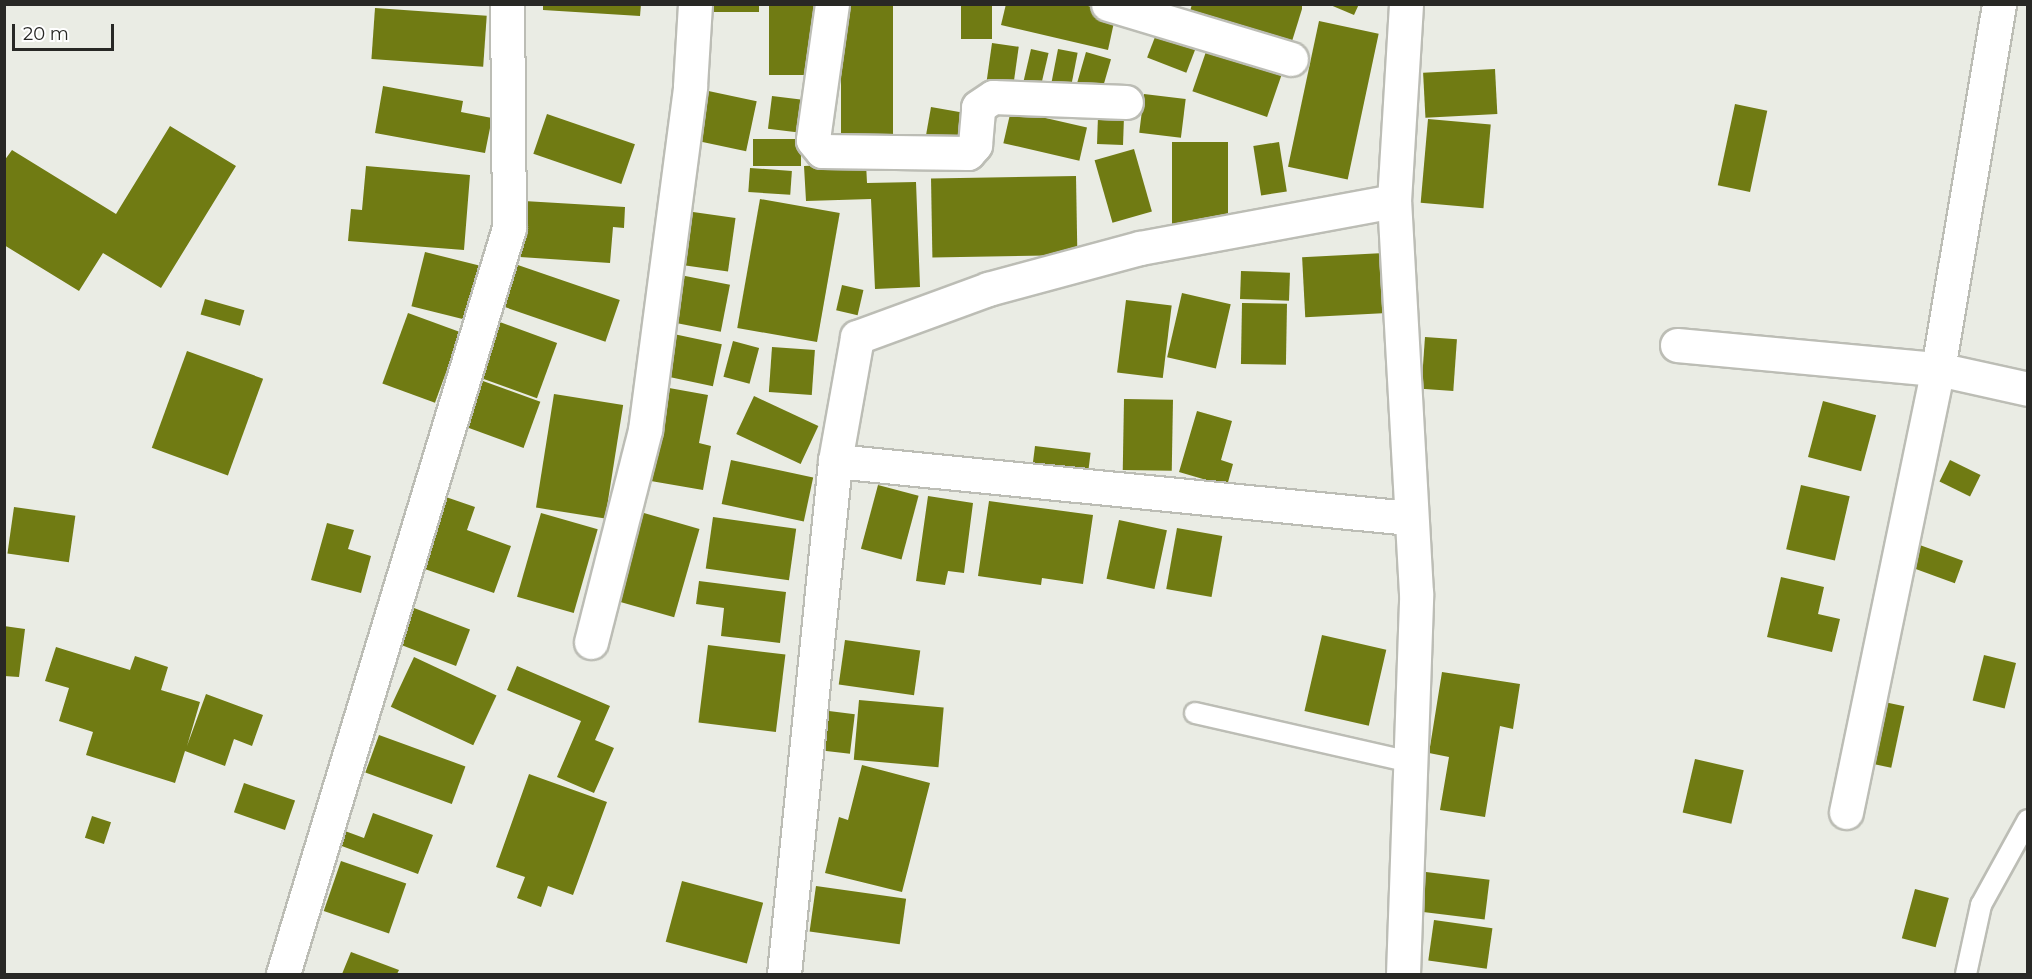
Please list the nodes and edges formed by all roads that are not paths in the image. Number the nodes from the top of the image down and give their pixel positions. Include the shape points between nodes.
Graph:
1 (507, 4) edge
2 (695, 4) edge
3 (832, 4) edge
4 (1108, 4) edge
5 (1406, 4) edge
6 (1999, 4) edge
7 (1175, 14) edge
8 (1291, 59) dead end
9 (1126, 102) dead end
10 (1394, 201) junction
11 (1677, 345) dead end
12 (1938, 369) junction
13 (2028, 389) edge
14 (835, 461) junction
15 (1409, 518) junction
16 (591, 642) dead end
17 (1195, 713) dead end
18 (1410, 762) junction
19 (1846, 812) dead end
20 (2028, 820) edge
21 (283, 975) edge
22 (784, 975) edge
23 (1403, 975) edge
24 (1966, 975) edge

1 - 21 street via 509,228
2 - 16 street via 690,86 645,430
3 - 9 street via 813,140 822,151 968,153 975,145 978,107 993,97
4 - 7 street
5 - 10 street
6 - 12 street
7 - 8 street
10 - 14 street via 1140,248 988,289 857,337
10 - 15 street
11 - 12 street
12 - 13 street
12 - 19 street
14 - 15 street
14 - 22 street
15 - 18 street via 1416,593
17 - 18 lane
18 - 23 street
20 - 24 lane via 1981,904

